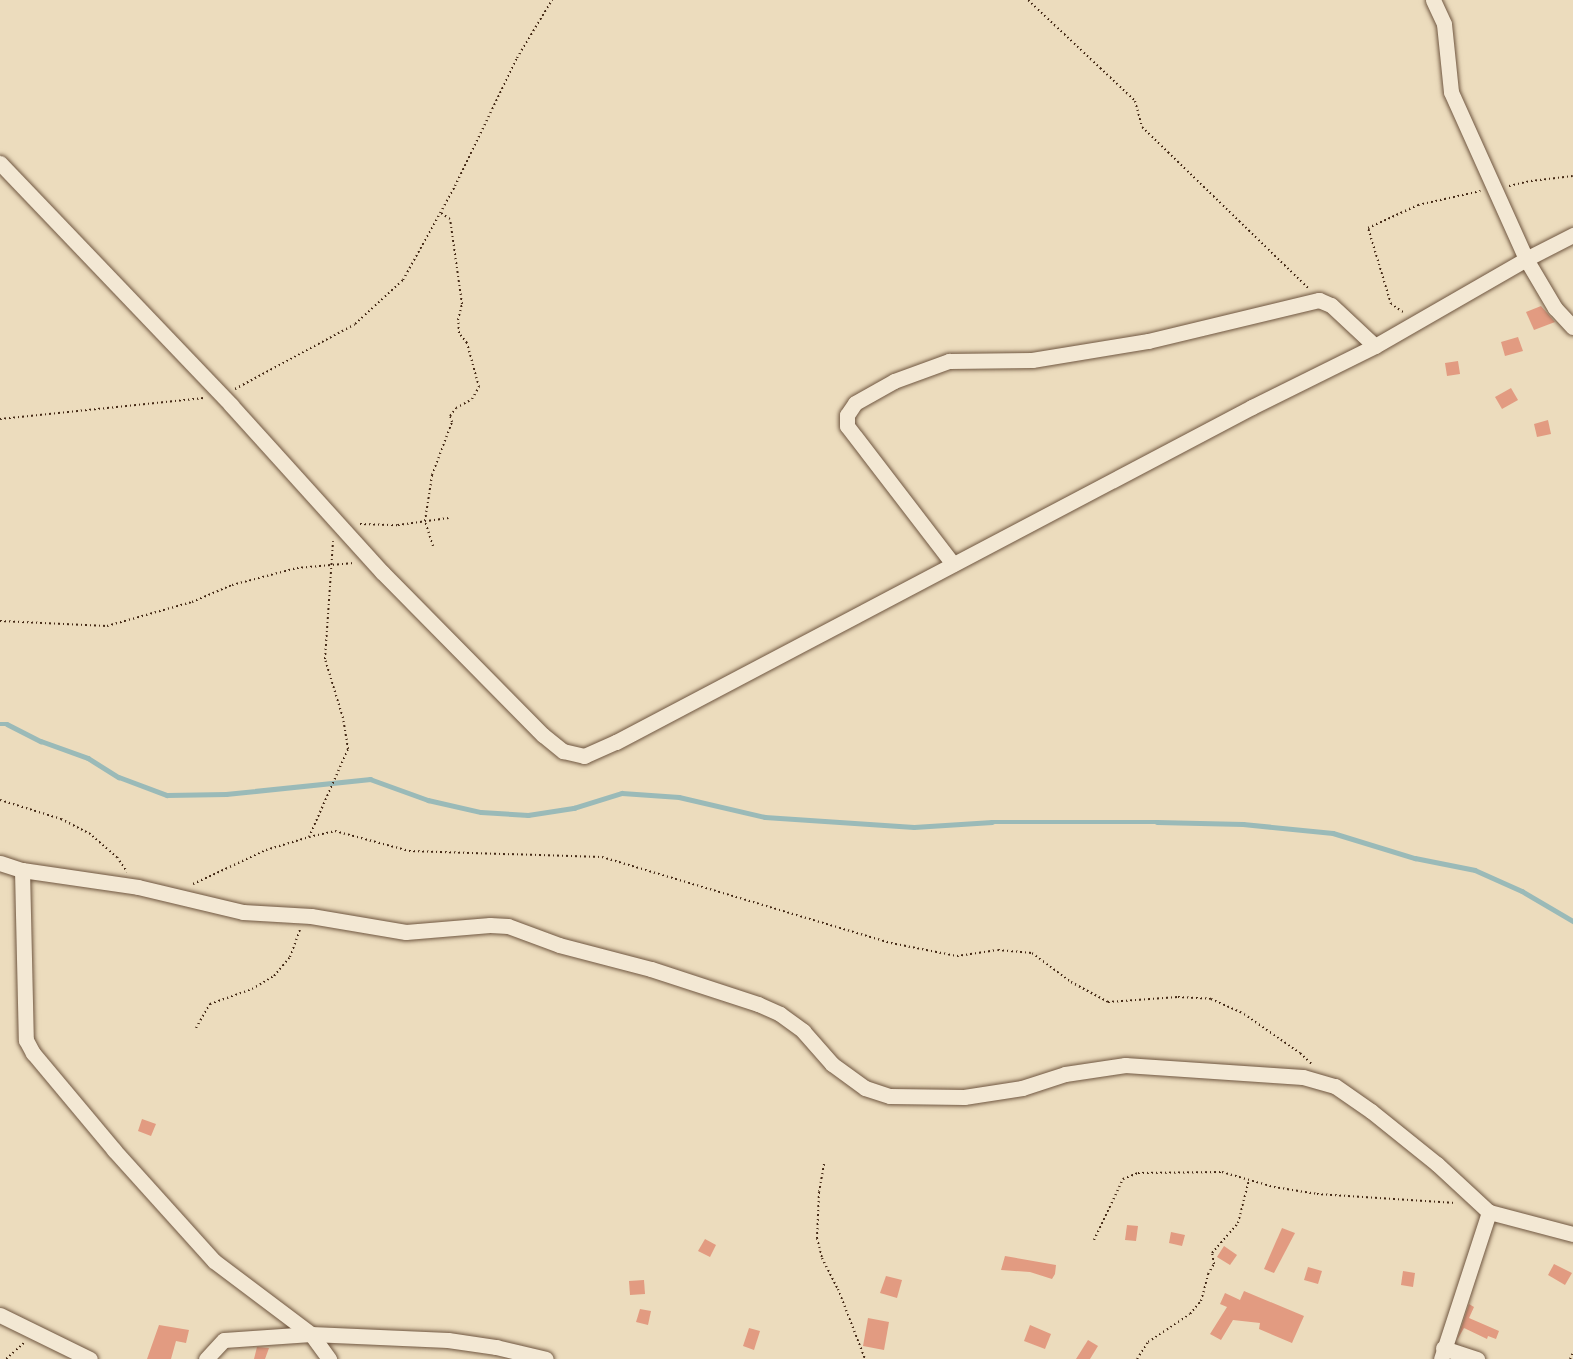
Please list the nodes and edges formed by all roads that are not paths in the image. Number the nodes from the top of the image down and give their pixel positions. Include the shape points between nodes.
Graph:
1 (1433, 0) edge
2 (0, 163) edge
3 (1573, 235) edge
4 (1526, 259) junction
5 (1573, 327) edge
6 (1375, 346) junction
7 (953, 564) junction
8 (0, 863) edge
9 (22, 870) junction
10 (1489, 1212) junction
11 (1573, 1234) edge
12 (0, 1315) edge
13 (311, 1334) junction
14 (1442, 1353) edge
15 (90, 1359) edge
16 (206, 1359) edge
17 (329, 1359) edge
18 (546, 1359) edge
19 (1477, 1359) edge

1 - 4 street via 1444,24 1451,92
2 - 7 street via 222,396 382,572 563,751 584,756 615,742
3 - 4 street
4 - 5 street via 1555,308
4 - 6 street
6 - 7 street
6 - 7 street via 1331,305 1319,300 1148,341 1032,360 949,361 894,381 855,403 847,415 847,426
8 - 9 street
9 - 10 street via 138,887 243,912 311,916 406,932 490,924 508,926 758,1004 803,1031 832,1065 865,1088 890,1096 964,1097 1125,1065 1303,1077 1335,1086 1371,1111
9 - 13 street via 26,1040 33,1053 214,1261
10 - 11 street
10 - 14 street
12 - 15 street
13 - 16 street via 224,1340
13 - 17 street
13 - 18 street via 448,1340
14 - 19 street

